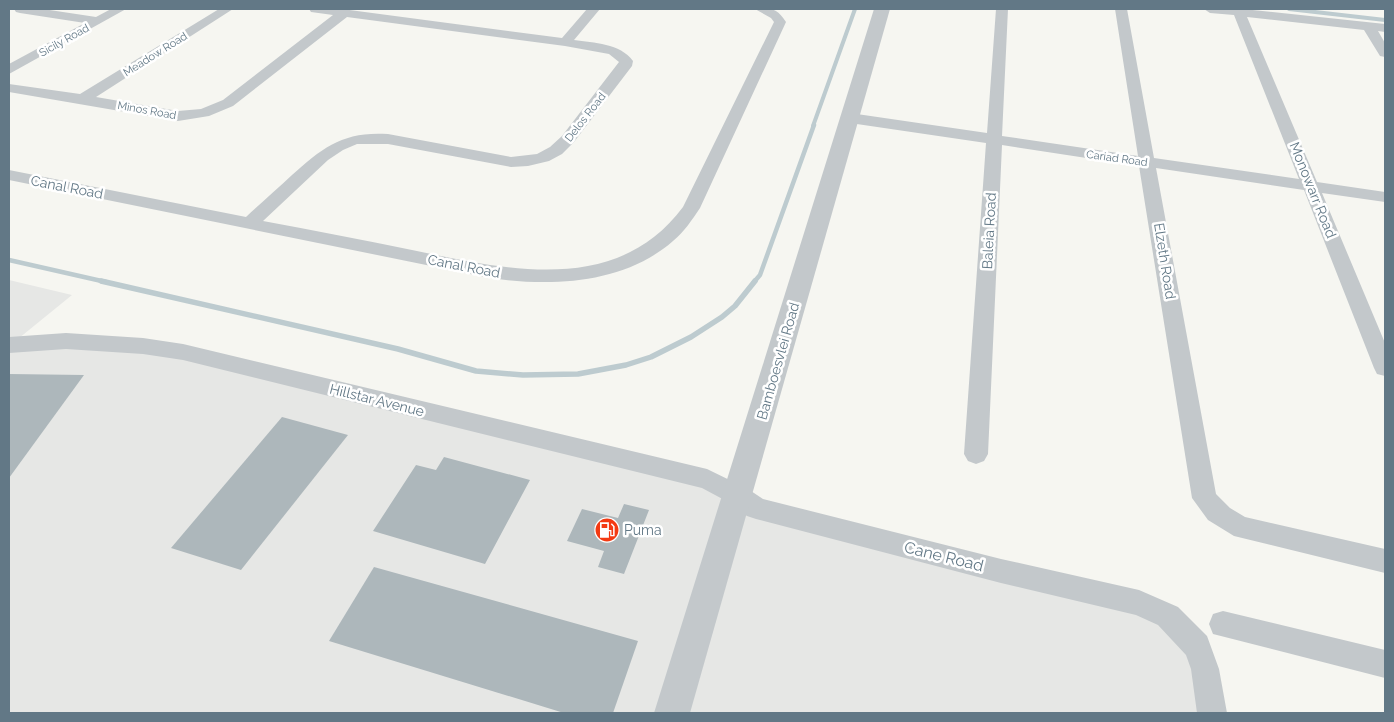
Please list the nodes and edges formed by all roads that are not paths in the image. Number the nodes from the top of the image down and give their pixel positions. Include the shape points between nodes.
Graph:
1 (20, 9) edge
2 (120, 9) edge
3 (227, 9) edge
4 (315, 9) edge
5 (594, 9) edge
6 (882, 9) edge
7 (1002, 9) edge
8 (1121, 9) edge
9 (1210, 9) edge
10 (768, 12) edge
11 (1239, 12) junction
12 (344, 13) junction
13 (98, 21) junction
14 (1368, 26) junction
15 (1385, 28) edge
16 (565, 42) junction
17 (1385, 53) edge
18 (9, 70) edge
19 (9, 88) edge
20 (83, 99) junction
21 (850, 118) junction
22 (994, 140) junction
23 (1148, 162) junction
24 (9, 175) edge
25 (1311, 186) junction
26 (1385, 197) edge
27 (250, 223) junction
28 (9, 345) edge
29 (1385, 368) edge
30 (976, 454) dead end
31 (739, 496) junction
32 (1385, 560) edge
33 (1223, 624) dead end
34 (1385, 664) edge
35 (672, 713) edge
36 (1212, 713) edge

1 - 13 street
2 - 13 street, Sicily Road
3 - 20 street, Meadow Road
4 - 12 street, Delos Road
5 - 16 street
6 - 21 street, Bamboesvlei Road
7 - 22 street, Baleia Road
8 - 23 street, Elzeth Road
9 - 11 street
10 - 27 street, Canal Road via 780,22 691,208 664,239 623,262 554,278 519,276
11 - 14 street
11 - 25 street, Monowarr Road
12 - 16 street, Delos Road
12 - 20 street, Minos Road via 228,103 204,113 178,116
13 - 18 street, Sicily Road
14 - 15 street
14 - 17 street
16 - 27 street, Delos Road via 613,51 626,61 560,150 531,162 511,162 388,139 356,139 332,149
19 - 20 street, Minos Road
21 - 22 street, Cariad Road
21 - 31 street, Bamboesvlei Road
22 - 23 street, Cariad Road
22 - 30 street, Baleia Road
23 - 25 street, Cariad Road
23 - 32 street, Elzeth Road via 1204,498 1225,520 1243,528
24 - 27 street, Canal Road
25 - 26 street, Cariad Road
25 - 29 street, Monowarr Road
28 - 31 street, Hillstar Avenue via 76,341 183,352 707,479
31 - 35 street, Bamboesvlei Road
31 - 36 street, Cane Road via 756,508 1153,609 1168,616 1197,646 1205,668
33 - 34 street

